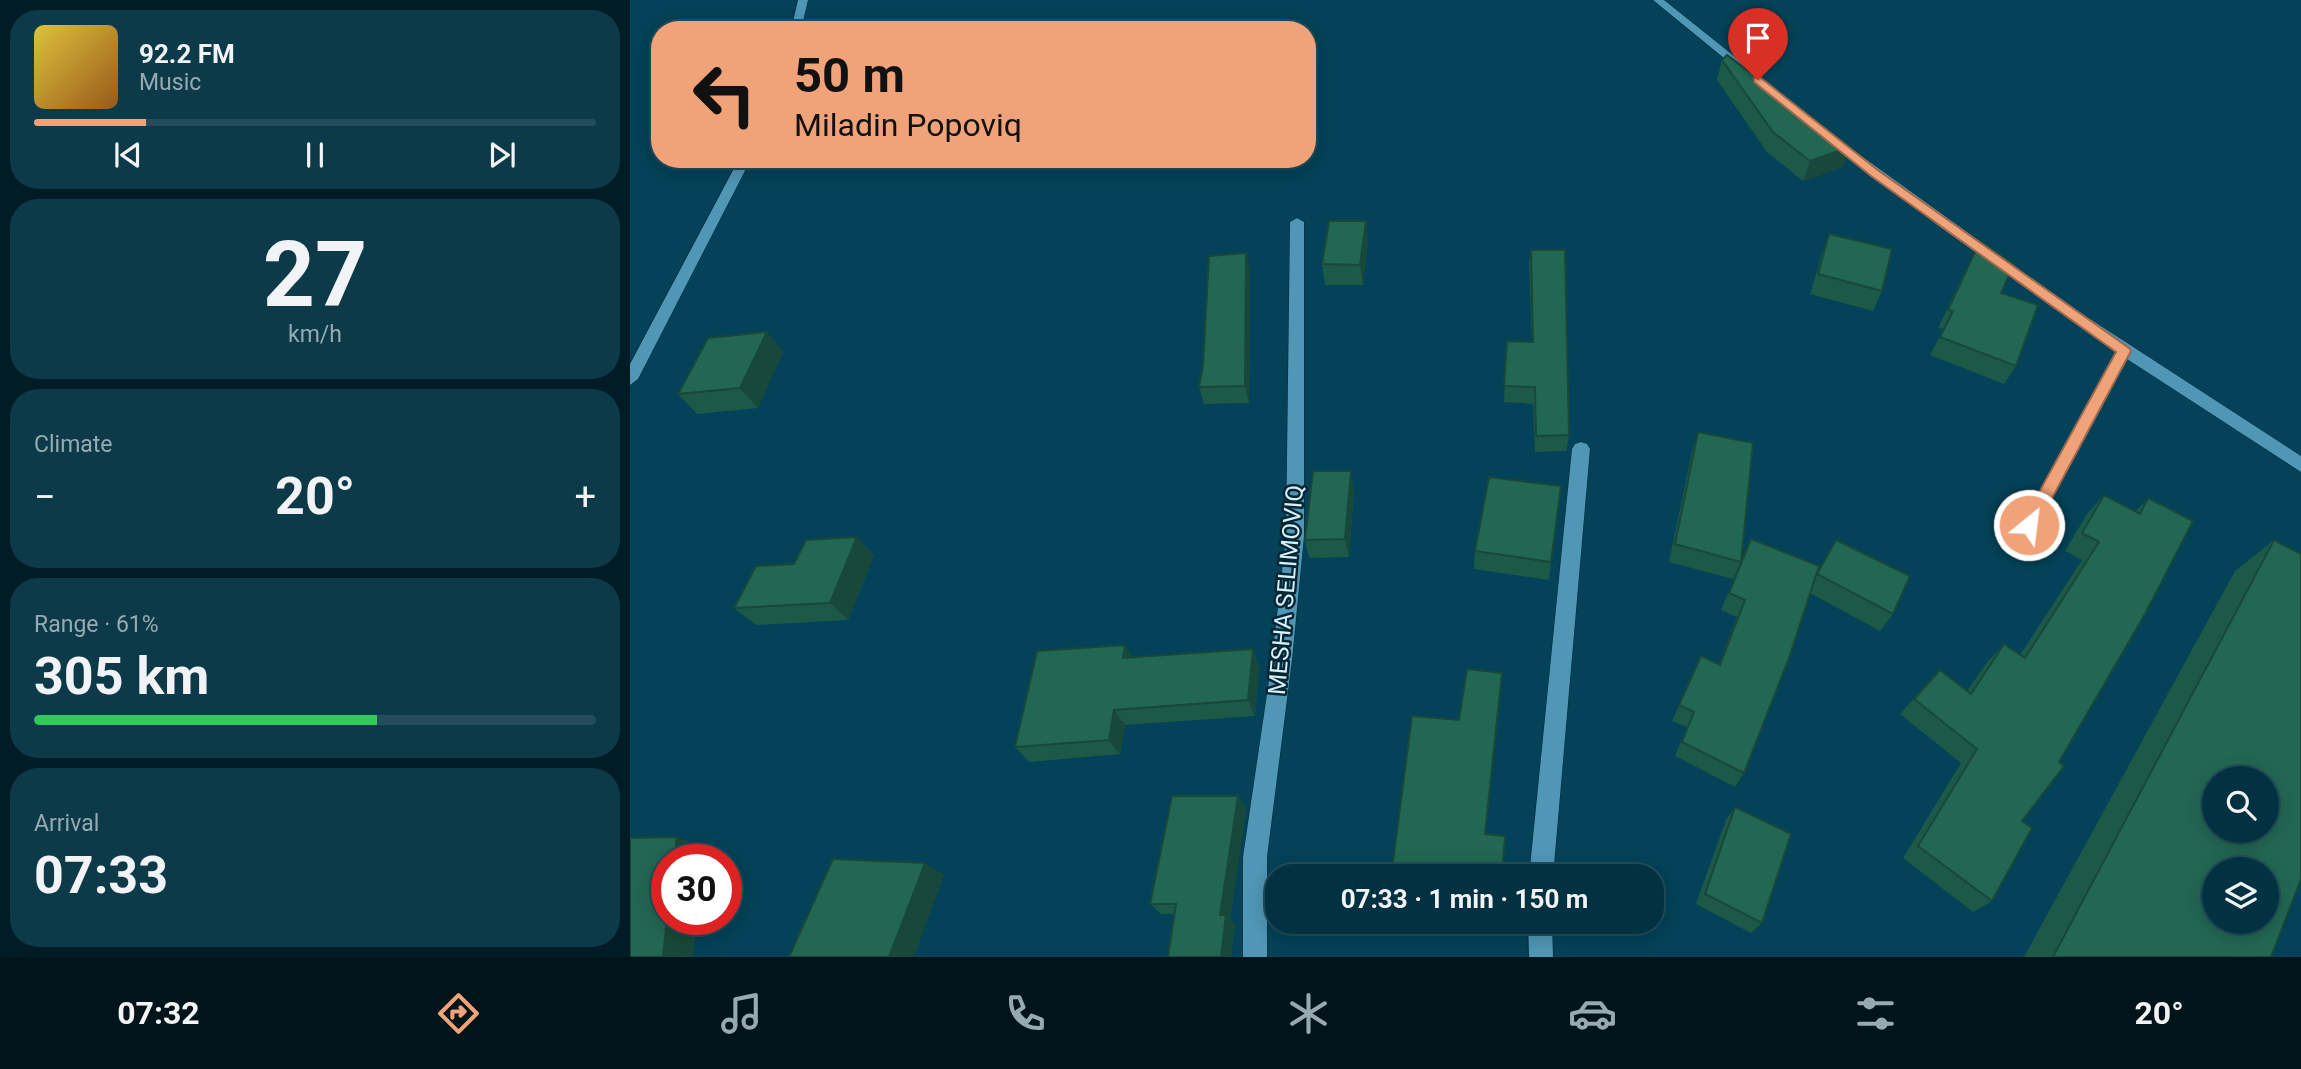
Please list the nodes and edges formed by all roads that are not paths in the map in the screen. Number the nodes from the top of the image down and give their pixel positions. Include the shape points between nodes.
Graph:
1 (803, 0) edge
2 (1658, 0) edge
3 (798, 21) edge
4 (1761, 83) edge
5 (1824, 132) edge
6 (740, 168) edge
7 (1297, 222) dead end
8 (2124, 351) junction
9 (630, 379) edge
10 (1581, 449) dead end
11 (2301, 465) edge
12 (2029, 525) dead end
13 (1542, 864) edge
14 (1540, 934) edge
15 (1255, 957) edge
16 (1541, 957) edge

1 - 3 street
2 - 4 street
5 - 8 street
6 - 9 street
7 - 15 street, MESHA SELIMOVIQ via 1295,536 1255,857
8 - 11 street
8 - 12 street
10 - 13 street
14 - 16 street

